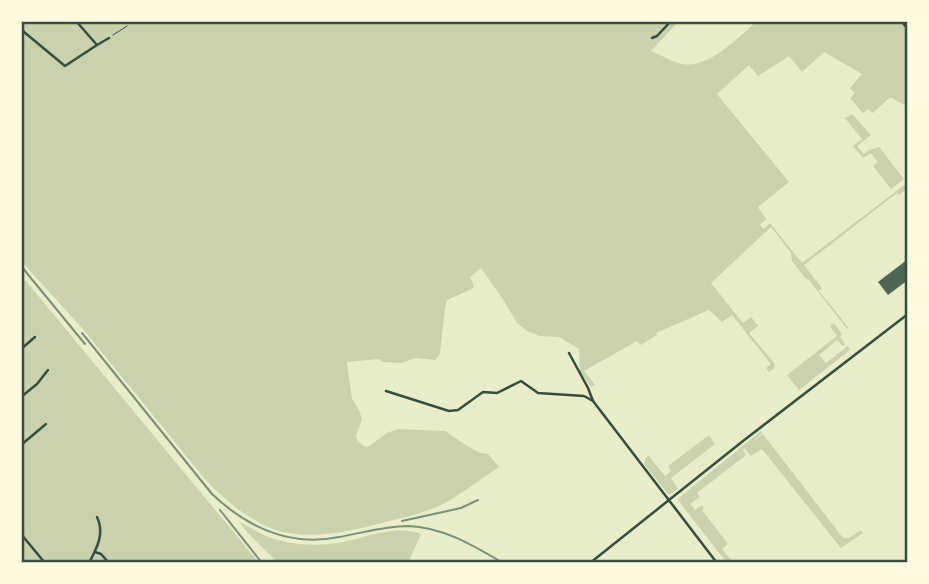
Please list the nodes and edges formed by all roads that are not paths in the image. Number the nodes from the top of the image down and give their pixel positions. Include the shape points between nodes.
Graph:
1 (76, 21) edge
2 (671, 21) edge
3 (901, 21) edge
4 (21, 27) edge
5 (908, 29) edge
6 (23, 33) edge
7 (109, 38) road end
8 (652, 38) dead end
9 (96, 45) junction
10 (908, 314) edge
11 (35, 337) dead end
12 (21, 349) edge
13 (569, 353) dead end
14 (48, 370) dead end
15 (386, 391) dead end
16 (21, 397) edge
17 (593, 401) junction
18 (46, 424) dead end
19 (21, 445) edge
20 (668, 500) junction
21 (97, 517) dead end
22 (21, 534) edge
23 (95, 552) junction
24 (45, 563) edge
25 (89, 563) edge
26 (109, 563) edge
27 (590, 563) edge
28 (717, 563) edge

1 - 9 street
2 - 8 street
3 - 5 street
4 - 6 street
6 - 9 street via 65,65
7 - 9 street
10 - 20 street
11 - 12 street
13 - 17 street
14 - 16 street
15 - 17 street via 449,411 458,410 483,392 497,393 521,381 538,393 584,396
17 - 20 street
18 - 19 street
20 - 27 street
20 - 28 street
21 - 23 street via 101,530
22 - 24 street
23 - 25 street
23 - 26 street

